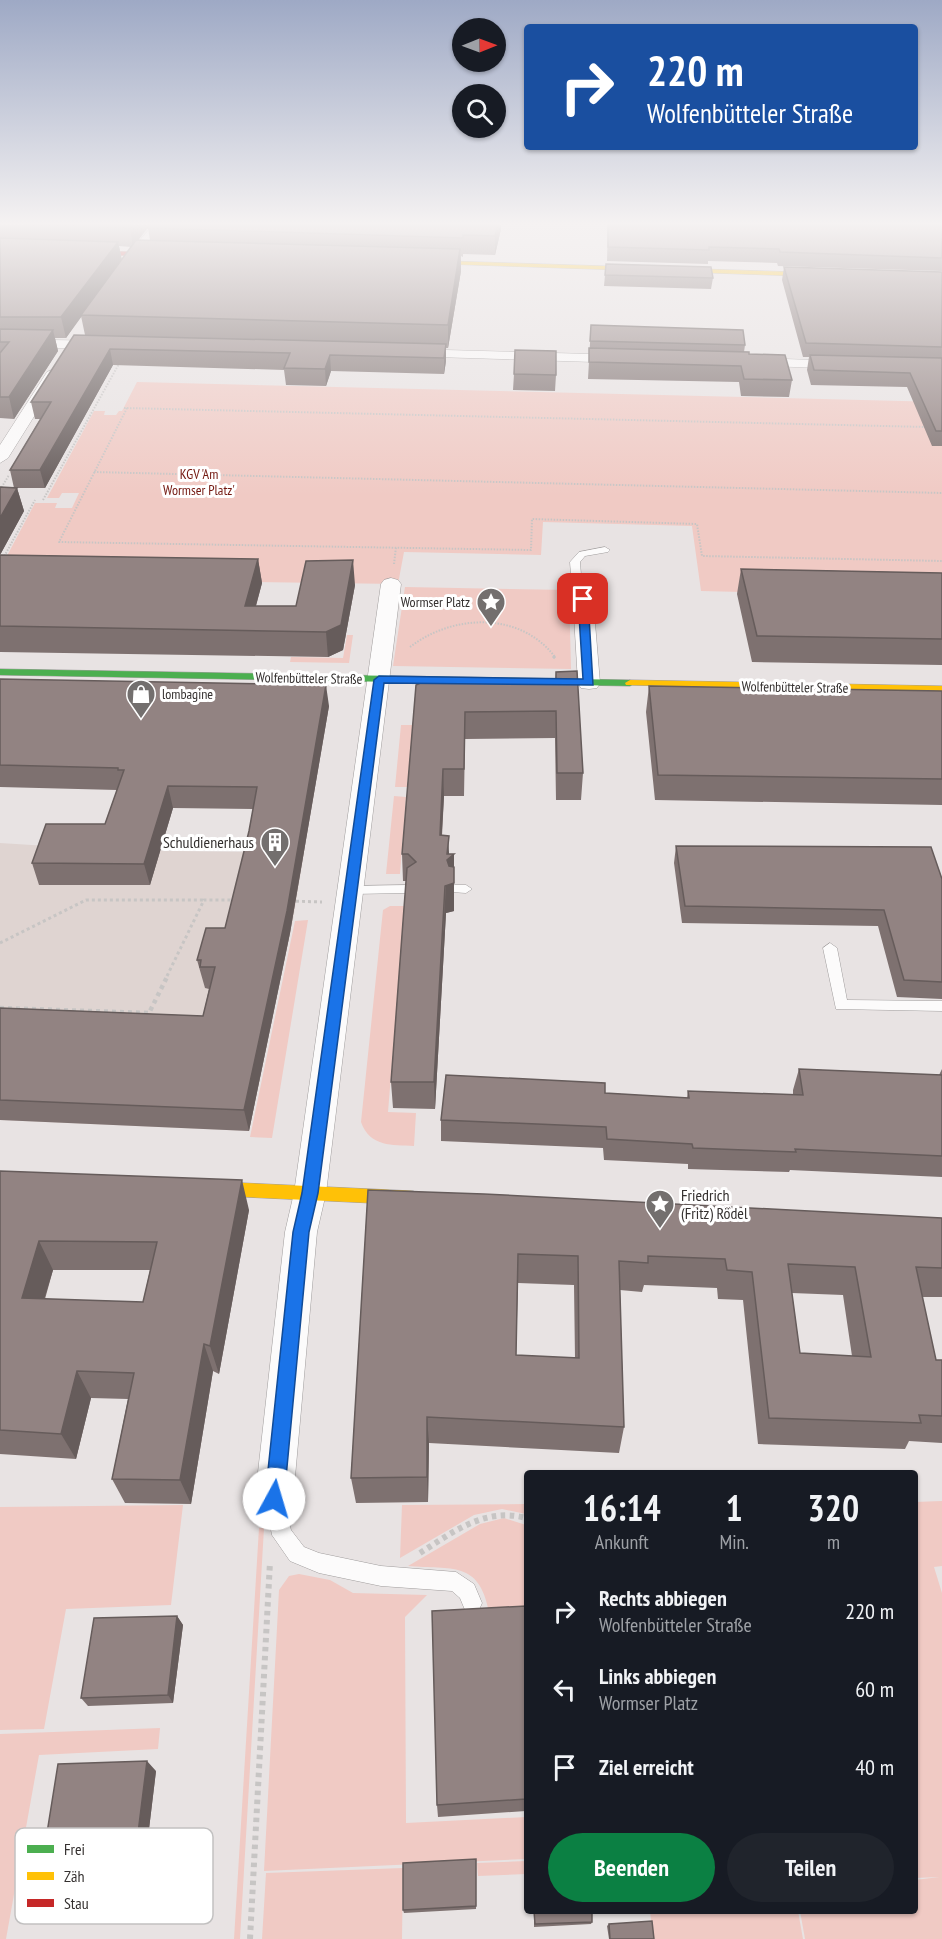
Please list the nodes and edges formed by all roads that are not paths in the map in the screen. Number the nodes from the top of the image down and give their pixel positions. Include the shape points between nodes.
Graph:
1 (84, 326) edge
2 (0, 343) edge
3 (72, 344) junction
4 (129, 346) edge
5 (398, 353) edge
6 (640, 359) edge
7 (736, 362) edge
8 (862, 365) edge
9 (0, 458) edge
10 (605, 550) dead end
11 (391, 584) dead end
12 (583, 599) joint
13 (380, 670) junction
14 (0, 672) edge
15 (588, 674) junction
16 (942, 689) edge
17 (409, 889) edge
18 (350, 896) junction
19 (830, 948) dead end
20 (942, 1006) edge
21 (191, 1187) edge
22 (310, 1193) junction
23 (429, 1198) edge
24 (274, 1499) joint
25 (472, 1603) dead end

1 - 3 street
2 - 3 street
3 - 4 street
3 - 9 street
5 - 6 street
7 - 8 street
10 - 12 lane via 582,554 575,562 577,588
11 - 13 street
12 - 15 street
13 - 14 street, Wolfenbütteler Straße
13 - 15 street, Wolfenbütteler Straße
13 - 18 street
15 - 16 street, Wolfenbütteler Straße
17 - 18 lane
18 - 22 street
19 - 20 lane via 841,1005
21 - 22 street
22 - 23 street
22 - 24 street via 301,1232
24 - 25 lane via 282,1535 297,1554 319,1563 381,1576 456,1582 467,1591

